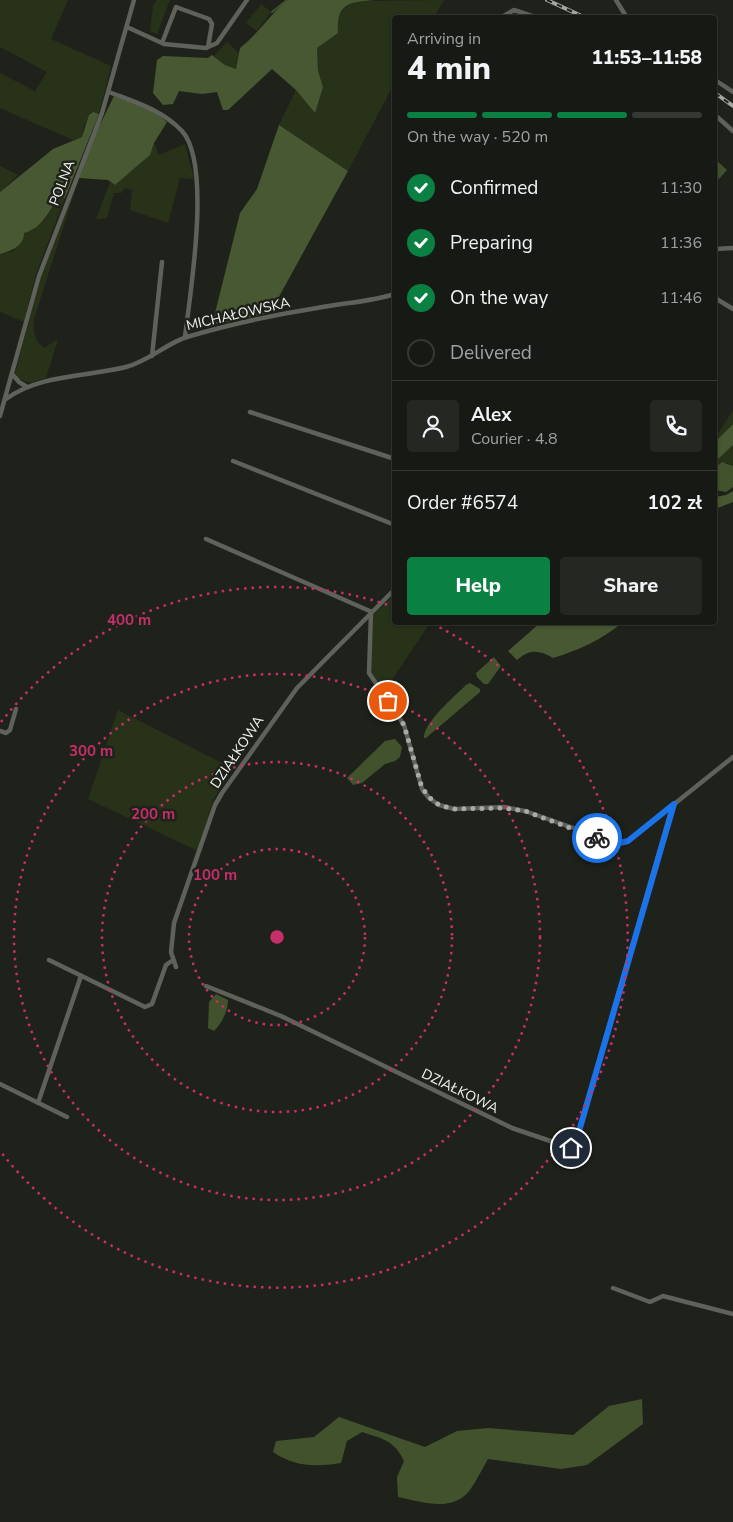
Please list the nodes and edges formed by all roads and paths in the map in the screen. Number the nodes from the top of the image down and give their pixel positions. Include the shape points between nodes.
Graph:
1 (134, 0) edge
2 (247, 0) edge
3 (616, 0) edge
4 (505, 15) edge
5 (529, 15) edge
6 (625, 15) edge
7 (127, 27) junction
8 (209, 38) junction
9 (220, 38) junction
10 (162, 43) junction
11 (208, 47) junction
12 (717, 81) edge
13 (109, 92) junction
14 (733, 92) edge
15 (717, 118) edge
16 (733, 131) edge
17 (733, 248) edge
18 (717, 249) edge
19 (162, 262) dead end
20 (392, 295) edge
21 (717, 299) edge
22 (733, 309) edge
23 (185, 337) junction
24 (152, 356) junction
25 (13, 375) junction
26 (27, 387) junction
27 (6, 399) junction
28 (250, 412) dead end
29 (0, 416) edge
30 (392, 458) edge
31 (233, 461) dead end
32 (392, 524) edge
33 (206, 539) dead end
34 (392, 592) edge
35 (372, 612) junction
36 (16, 709) dead end
37 (0, 731) edge
38 (733, 757) edge
39 (674, 804) junction
40 (49, 960) dead end
41 (172, 960) junction
42 (176, 967) dead end
43 (81, 976) junction
44 (206, 986) dead end
45 (0, 1084) edge
46 (38, 1103) junction
47 (66, 1117) dead end
48 (613, 1288) dead end
49 (733, 1314) edge

1 - 7 street, POLNA
2 - 9 street
3 - 6 street
4 - 5 street via 514,10
7 - 10 street
7 - 13 street, POLNA
8 - 9 street
8 - 10 street via 210,19 176,7
8 - 11 street
9 - 11 street
10 - 11 street
12 - 14 street
13 - 23 street via 151,108 183,132 192,153 198,188
13 - 25 street, POLNA via 38,276
15 - 16 street
17 - 18 street
19 - 24 street
20 - 23 street, MICHAŁOWSKA via 372,301 256,319
21 - 22 street
23 - 24 street, MICHAŁOWSKA
24 - 26 street, MICHAŁOWSKA via 126,366
25 - 26 street
25 - 27 street, POLNA
26 - 27 street, MICHAŁOWSKA
27 - 29 street, POLNA
28 - 30 street
31 - 32 street
33 - 35 street
34 - 35 street, DZIAŁKOWA
35 - 39 street via 369,673 404,725 422,788 439,805 454,809 525,811 619,844 628,841
35 - 41 street, DZIAŁKOWA via 285,702 215,805 174,923
36 - 37 street via 10,730 6,733
38 - 39 street
39 - 44 street, DZIAŁKOWA via 575,1145 571,1148 512,1128 281,1016
40 - 43 street
41 - 42 street, DZIAŁKOWA
41 - 43 street via 166,965 152,1004 145,1007
43 - 46 street
45 - 46 street
46 - 47 street
48 - 49 street via 650,1302 663,1296

